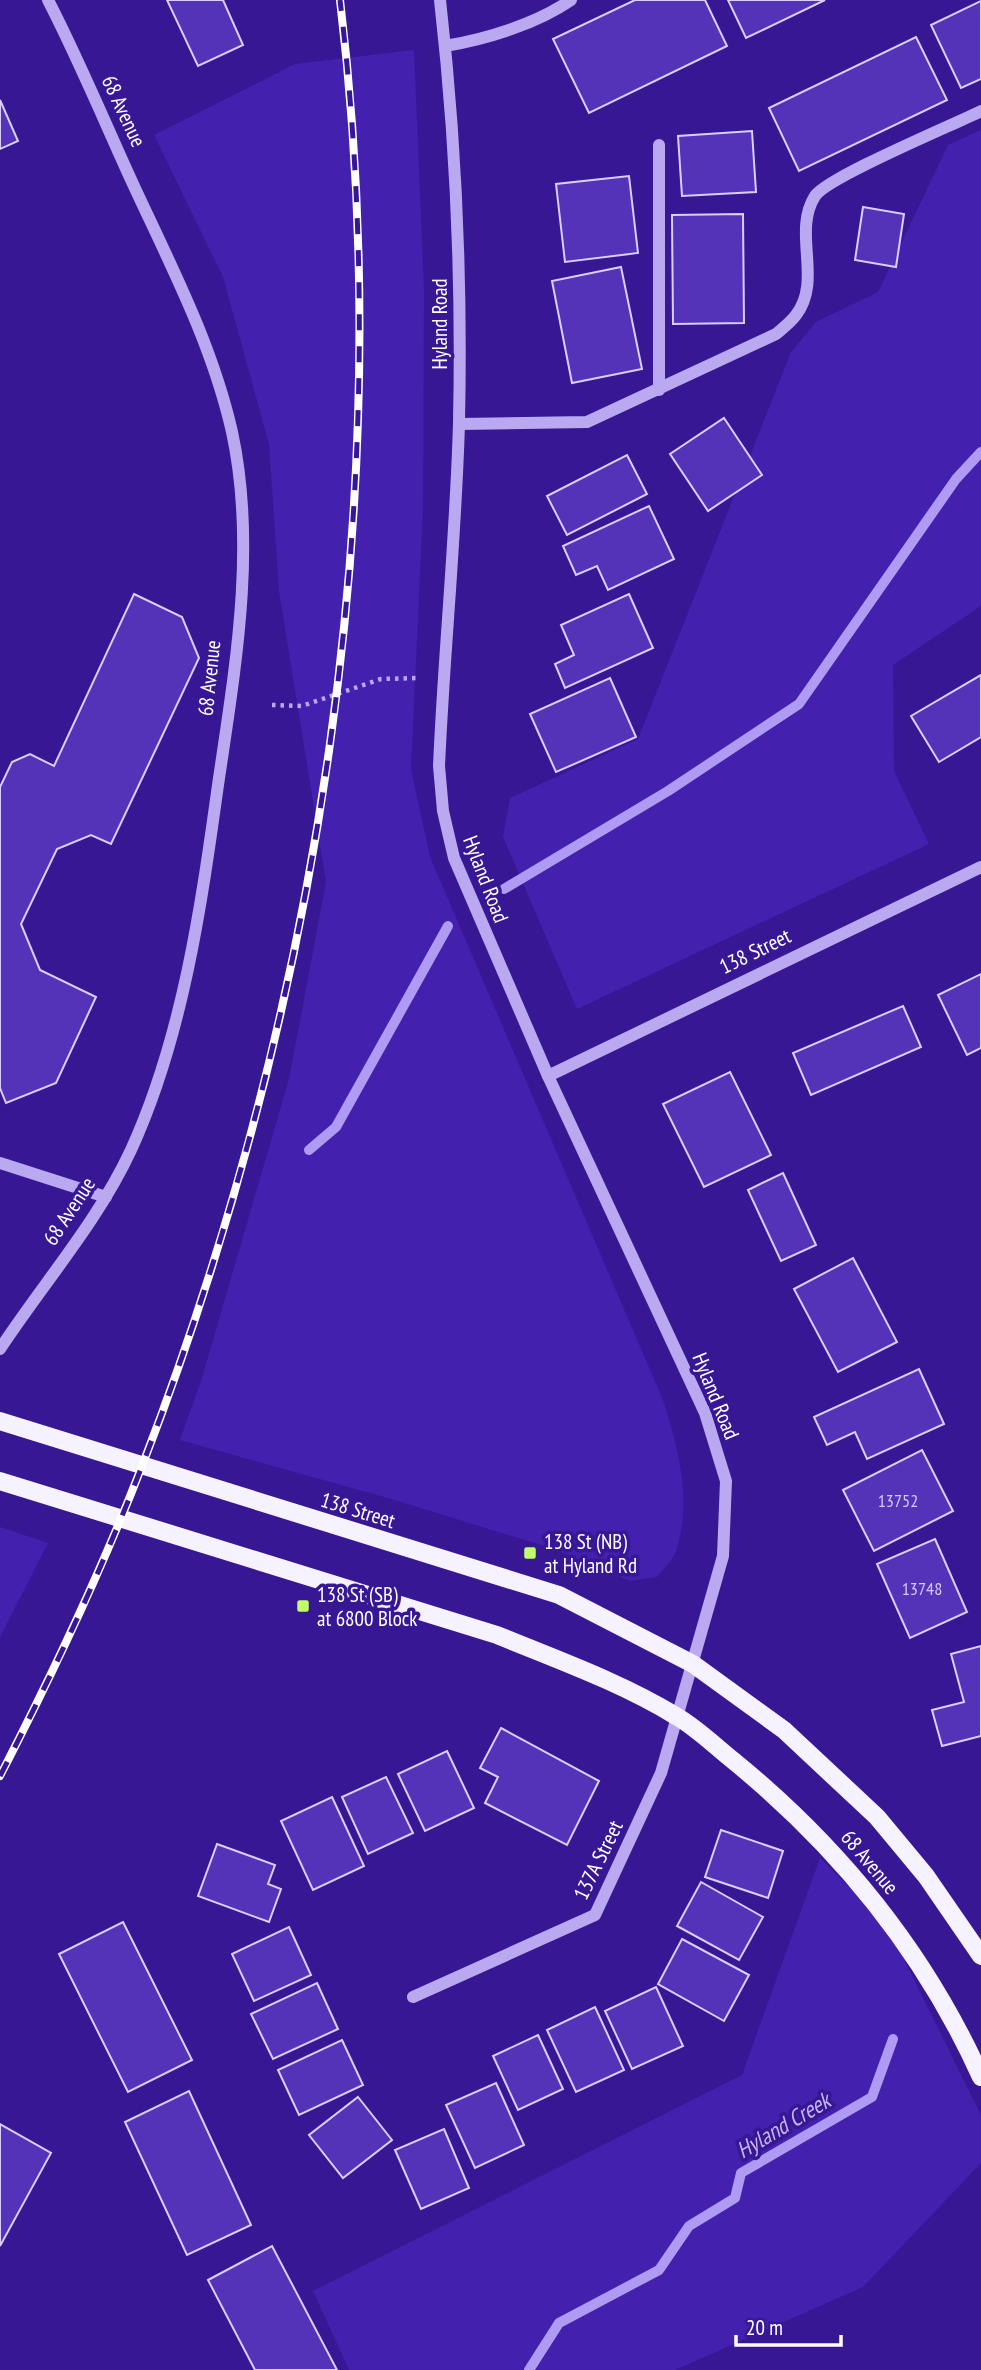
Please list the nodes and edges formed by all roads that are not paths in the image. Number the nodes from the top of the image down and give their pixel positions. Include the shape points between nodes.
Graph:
1 (48, 0) edge
2 (440, 0) edge
3 (570, 0) edge
4 (445, 46) junction
5 (981, 111) edge
6 (659, 145) dead end
7 (659, 390) junction
8 (459, 424) junction
9 (981, 867) edge
10 (548, 1076) junction
11 (0, 1163) edge
12 (106, 1196) junction
13 (0, 1349) edge
14 (0, 1421) edge
15 (0, 1481) edge
16 (693, 1664) junction
17 (678, 1717) junction
18 (981, 1956) edge
19 (413, 1997) dead end
20 (976, 2053) edge
21 (981, 2077) edge

1 - 12 street, 68 Avenue via 203,334 232,434 245,522 230,703 197,933 152,1094 132,1147
2 - 4 street, Hyland Road
3 - 4 street via 554,12
4 - 8 street, Hyland Road via 457,221
5 - 7 street via 837,180 816,196 807,220 808,285 797,314 776,334
6 - 7 street
7 - 8 street via 587,422
8 - 10 street, Hyland Road via 439,752 443,811 454,858
9 - 10 street, 138 Street
10 - 16 street, Hyland Road via 705,1413 726,1481 723,1556
11 - 12 street
12 - 13 street, 68 Avenue
14 - 16 main road, 138 Street via 559,1595
15 - 17 main road via 497,1635 569,1663
16 - 17 street, Hyland Road
16 - 18 main road, 68 Avenue via 784,1730 877,1817 926,1876
17 - 19 street, 137A Street via 661,1773 595,1915
17 - 20 main road, 68 Avenue via 824,1842 897,1930
20 - 21 main road, 68 Avenue

